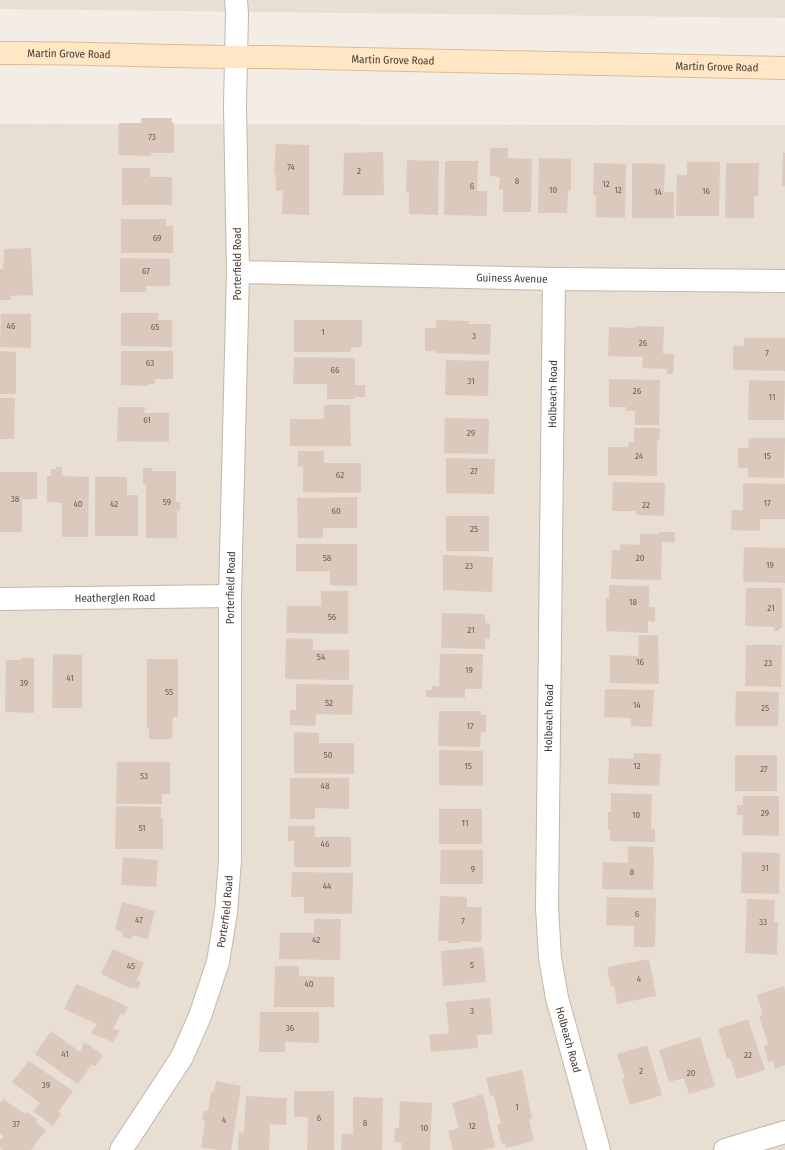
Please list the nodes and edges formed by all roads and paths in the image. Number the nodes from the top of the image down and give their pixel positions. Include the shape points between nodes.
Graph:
1 (236, 0) edge
2 (0, 53) edge
3 (235, 57) junction
4 (785, 68) edge
5 (238, 272) junction
6 (554, 279) junction
7 (785, 281) edge
8 (230, 596) junction
9 (0, 599) edge
10 (785, 1132) edge
11 (121, 1150) edge
12 (599, 1150) edge
13 (725, 1150) edge

1 - 3 street, Porterfield Road
2 - 3 main road, Martin Grove Road
3 - 4 main road, Martin Grove Road
3 - 5 street, Porterfield Road
5 - 6 street, Guiness Avenue
5 - 8 street, Porterfield Road
6 - 7 street, Guiness Avenue
6 - 12 street, Holbeach Road via 546,908 550,958 557,998
8 - 9 street, Heatherglen Road
8 - 11 street, Porterfield Road via 230,860 226,912 218,962 200,1016 182,1057
10 - 13 street

